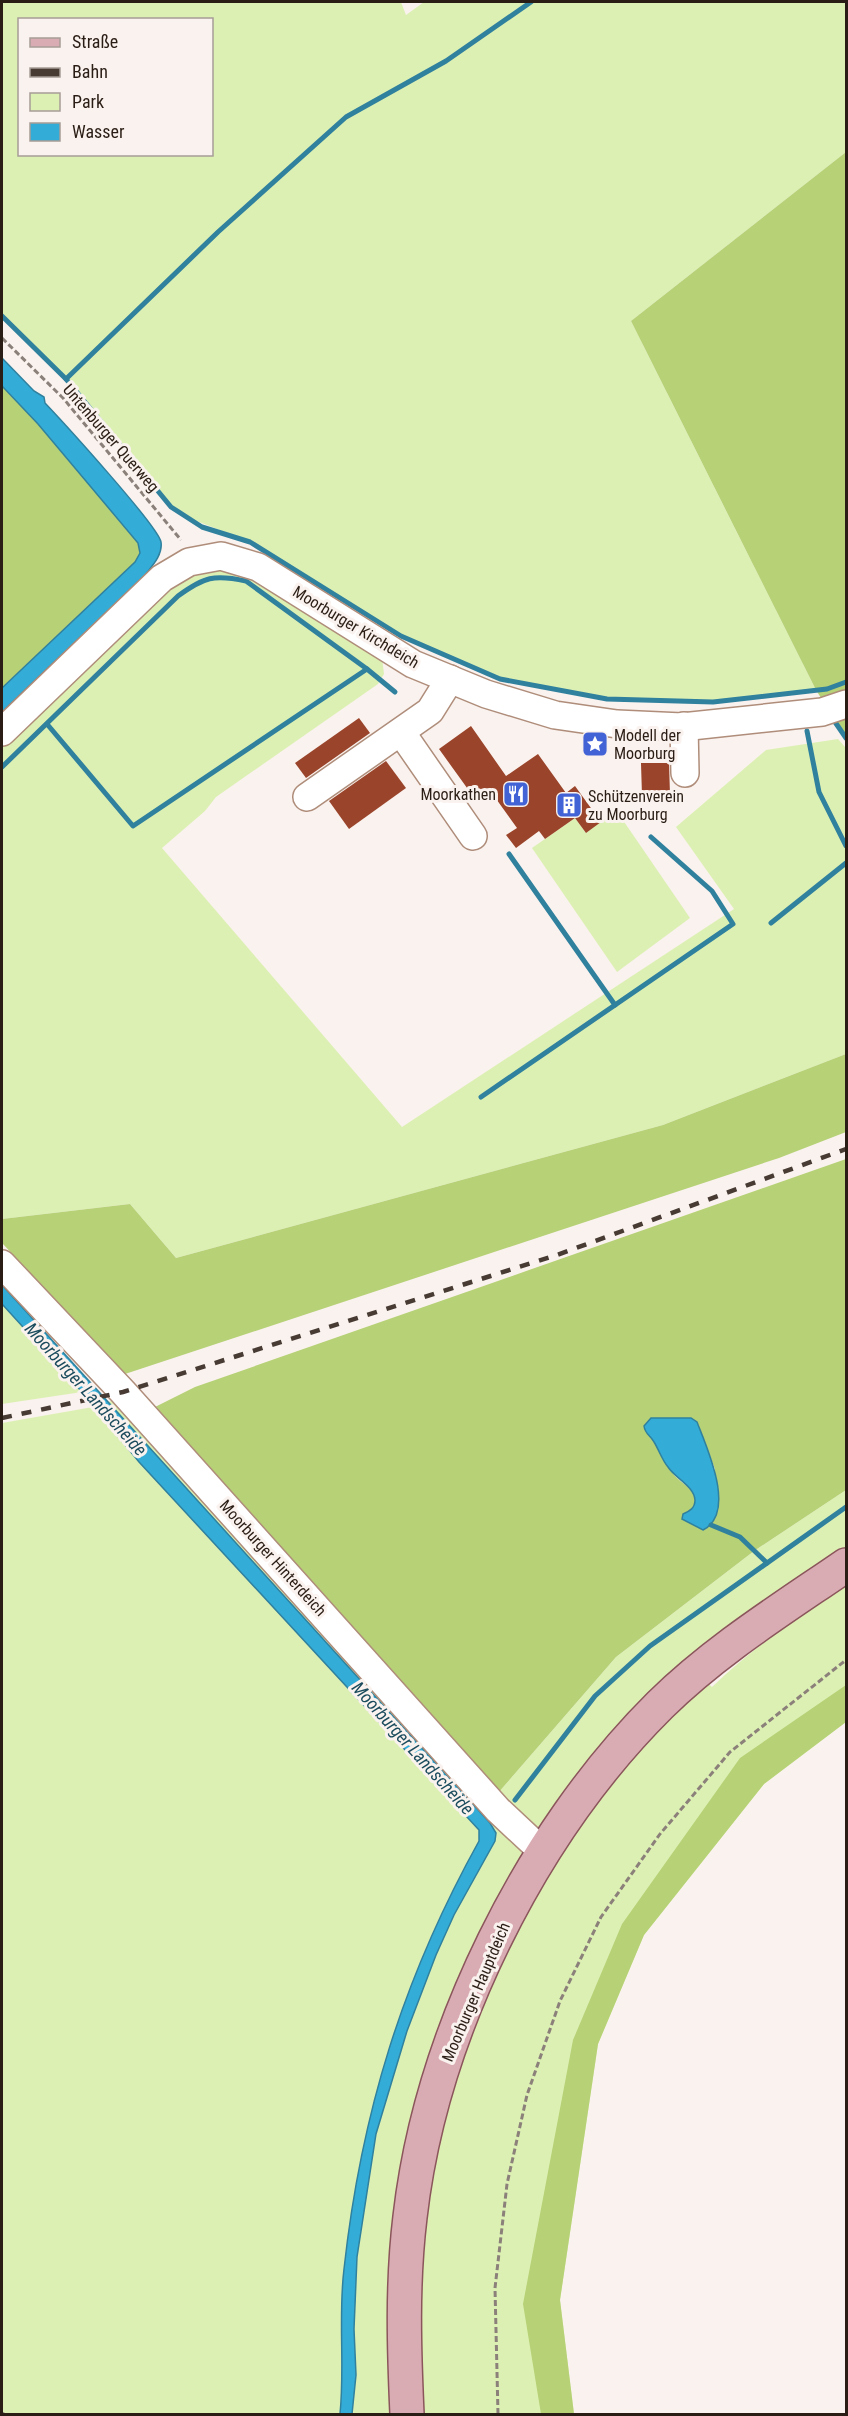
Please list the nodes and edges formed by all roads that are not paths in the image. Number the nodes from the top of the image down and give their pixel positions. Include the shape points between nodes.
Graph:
1 (450, 679) junction
2 (846, 704) edge
3 (684, 726) junction
4 (2, 732) edge
5 (401, 732) junction
6 (685, 773) dead end
7 (307, 797) dead end
8 (473, 836) dead end
9 (2, 1264) edge
10 (846, 1565) edge
11 (543, 1852) junction
12 (407, 2415) edge

1 - 3 street, Moorburger Kirchdeich via 555,715 617,724
1 - 4 street, Moorburger Kirchdeich via 413,664 258,567 221,556 189,562 162,579
1 - 5 street via 430,711
2 - 3 street, Moorburger Kirchdeich via 822,712
3 - 6 street
5 - 7 street
5 - 8 street
9 - 11 street, Moorburger Hinterdeich via 123,1392 498,1810
10 - 11 main road, Moorburger Hauptdeich via 722,1652 661,1705 616,1752
11 - 12 main road, Moorburger Hauptdeich via 484,1962 430,2111 410,2215 405,2274

